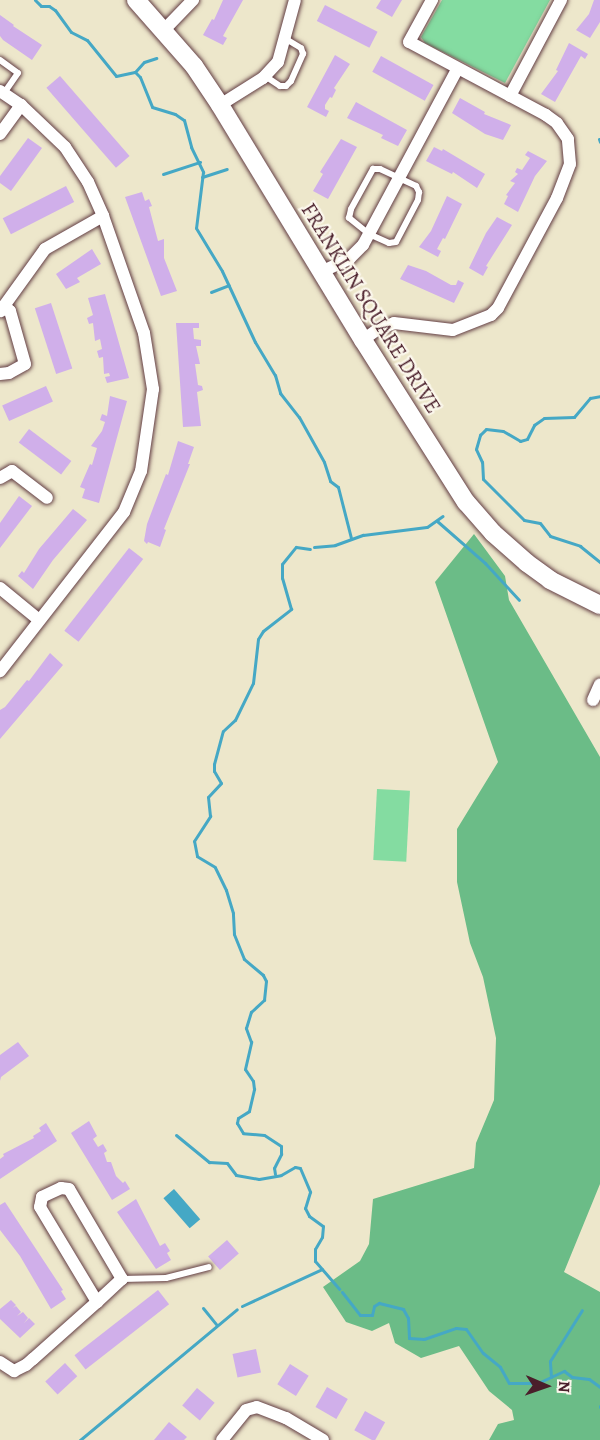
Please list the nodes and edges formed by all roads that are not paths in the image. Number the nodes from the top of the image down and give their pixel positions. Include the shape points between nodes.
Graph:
1 (136, 0) edge
2 (193, 0) edge
3 (295, 0) edge
4 (432, 0) edge
5 (561, 0) edge
6 (164, 30) junction
7 (286, 39) junction
8 (0, 60) edge
9 (458, 70) junction
10 (265, 76) junction
11 (2, 92) edge
12 (510, 96) junction
13 (21, 105) junction
14 (220, 105) junction
15 (0, 134) edge
16 (399, 178) junction
17 (103, 216) junction
18 (369, 234) junction
19 (321, 272) junction
20 (2, 309) edge
21 (363, 340) junction
22 (0, 374) edge
23 (0, 478) edge
24 (47, 498) dead end
25 (0, 588) edge
26 (600, 605) edge
27 (39, 620) junction
28 (0, 671) edge
29 (600, 686) edge
30 (593, 700) dead end
31 (209, 1267) dead end
32 (122, 1279) junction
33 (97, 1302) junction
34 (0, 1362) edge
35 (222, 1440) edge
36 (323, 1440) edge

1 - 6 street, FRANKLIN SQUARE DRIVE
2 - 6 street
3 - 7 street
4 - 9 street via 409,42
5 - 12 street
6 - 14 street, FRANKLIN SQUARE DRIVE
7 - 10 street via 278,62
7 - 10 lane via 301,48 303,54 291,81 280,86
8 - 11 lane via 18,73
9 - 12 street
9 - 16 street
10 - 14 street
11 - 13 street
12 - 21 street via 557,123 568,139 571,153 557,198 498,308 486,319 453,330 394,323
13 - 15 street
13 - 17 street via 65,147 88,182
14 - 19 street, FRANKLIN SQUARE DRIVE
16 - 18 street
16 - 18 lane via 373,169 351,209 351,222
16 - 18 lane via 416,186 419,192 396,242
17 - 20 street via 45,249
17 - 27 street via 150,353 152,405 141,471 124,512
18 - 19 street via 349,259
19 - 21 street, FRANKLIN SQUARE DRIVE
20 - 22 street via 14,320 24,364
21 - 26 street, FRANKLIN SQUARE DRIVE via 453,485 480,519 508,548 550,580
23 - 24 street via 12,471
25 - 27 street
27 - 28 street
29 - 30 street
31 - 32 lane via 166,1278
32 - 33 street
32 - 33 street via 69,1189 61,1188 42,1197 40,1207 55,1236
33 - 34 street via 26,1365 14,1371
35 - 36 street via 246,1410 257,1407 286,1418

